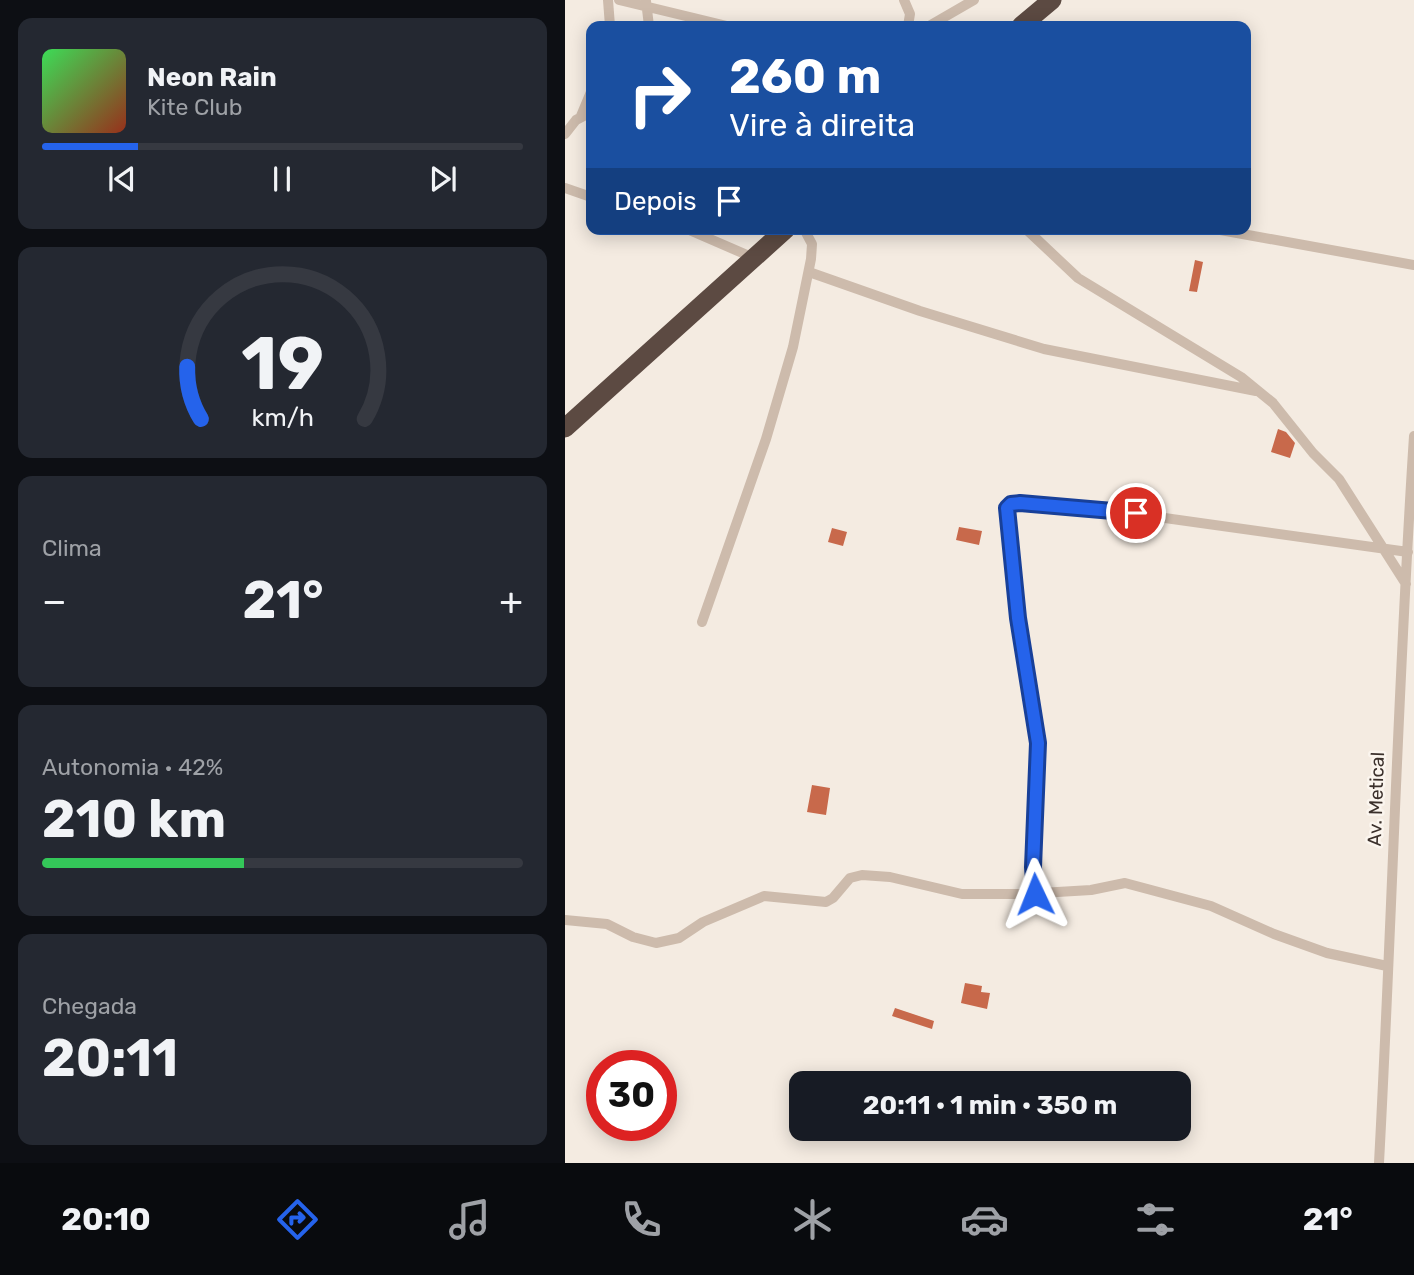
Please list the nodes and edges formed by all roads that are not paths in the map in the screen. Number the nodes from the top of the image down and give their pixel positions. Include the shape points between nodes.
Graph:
1 (608, 0) edge
2 (619, 0) edge
3 (904, 0) edge
4 (974, 0) edge
5 (1052, 0) edge
6 (647, 4) edge
7 (609, 21) edge
8 (709, 21) edge
9 (909, 21) edge
10 (938, 21) edge
11 (1027, 21) edge
12 (586, 114) edge
13 (565, 134) edge
14 (565, 188) edge
15 (586, 195) edge
16 (701, 235) edge
17 (779, 235) edge
18 (807, 235) edge
19 (1032, 235) edge
20 (1248, 235) edge
21 (754, 258) junction
22 (1414, 265) edge
23 (809, 272) junction
24 (1259, 392) junction
25 (565, 428) edge
26 (1414, 436) edge
27 (1412, 506) edge
28 (1381, 548) junction
29 (1408, 552) junction
30 (1406, 584) junction
31 (701, 622) dead end
32 (1035, 894) junction
33 (565, 920) edge
34 (1387, 966) junction
35 (1379, 1163) edge

1 - 7 street
2 - 6 street
3 - 9 street
4 - 10 street
5 - 11 highway
6 - 8 street
12 - 13 street
14 - 15 street
16 - 21 street
17 - 21 highway
18 - 23 street via 812,244
19 - 24 street via 1078,278
20 - 22 street
21 - 25 highway
23 - 24 street via 1045,349
23 - 31 street via 766,439
24 - 28 street via 1339,479
26 - 27 street, Av. Metical
27 - 29 street, Av. Metical
28 - 29 street
28 - 30 street
28 - 32 street via 1115,511 1011,504 1006,513 1009,546 1038,743
29 - 30 street, Av. Metical
30 - 34 street, Av. Metical
32 - 33 street via 953,893 890,877 862,876 850,878 826,902 764,896 703,922 679,939 656,943 607,923
32 - 34 street via 1125,883 1211,906 1327,953
34 - 35 street, Av. Metical

